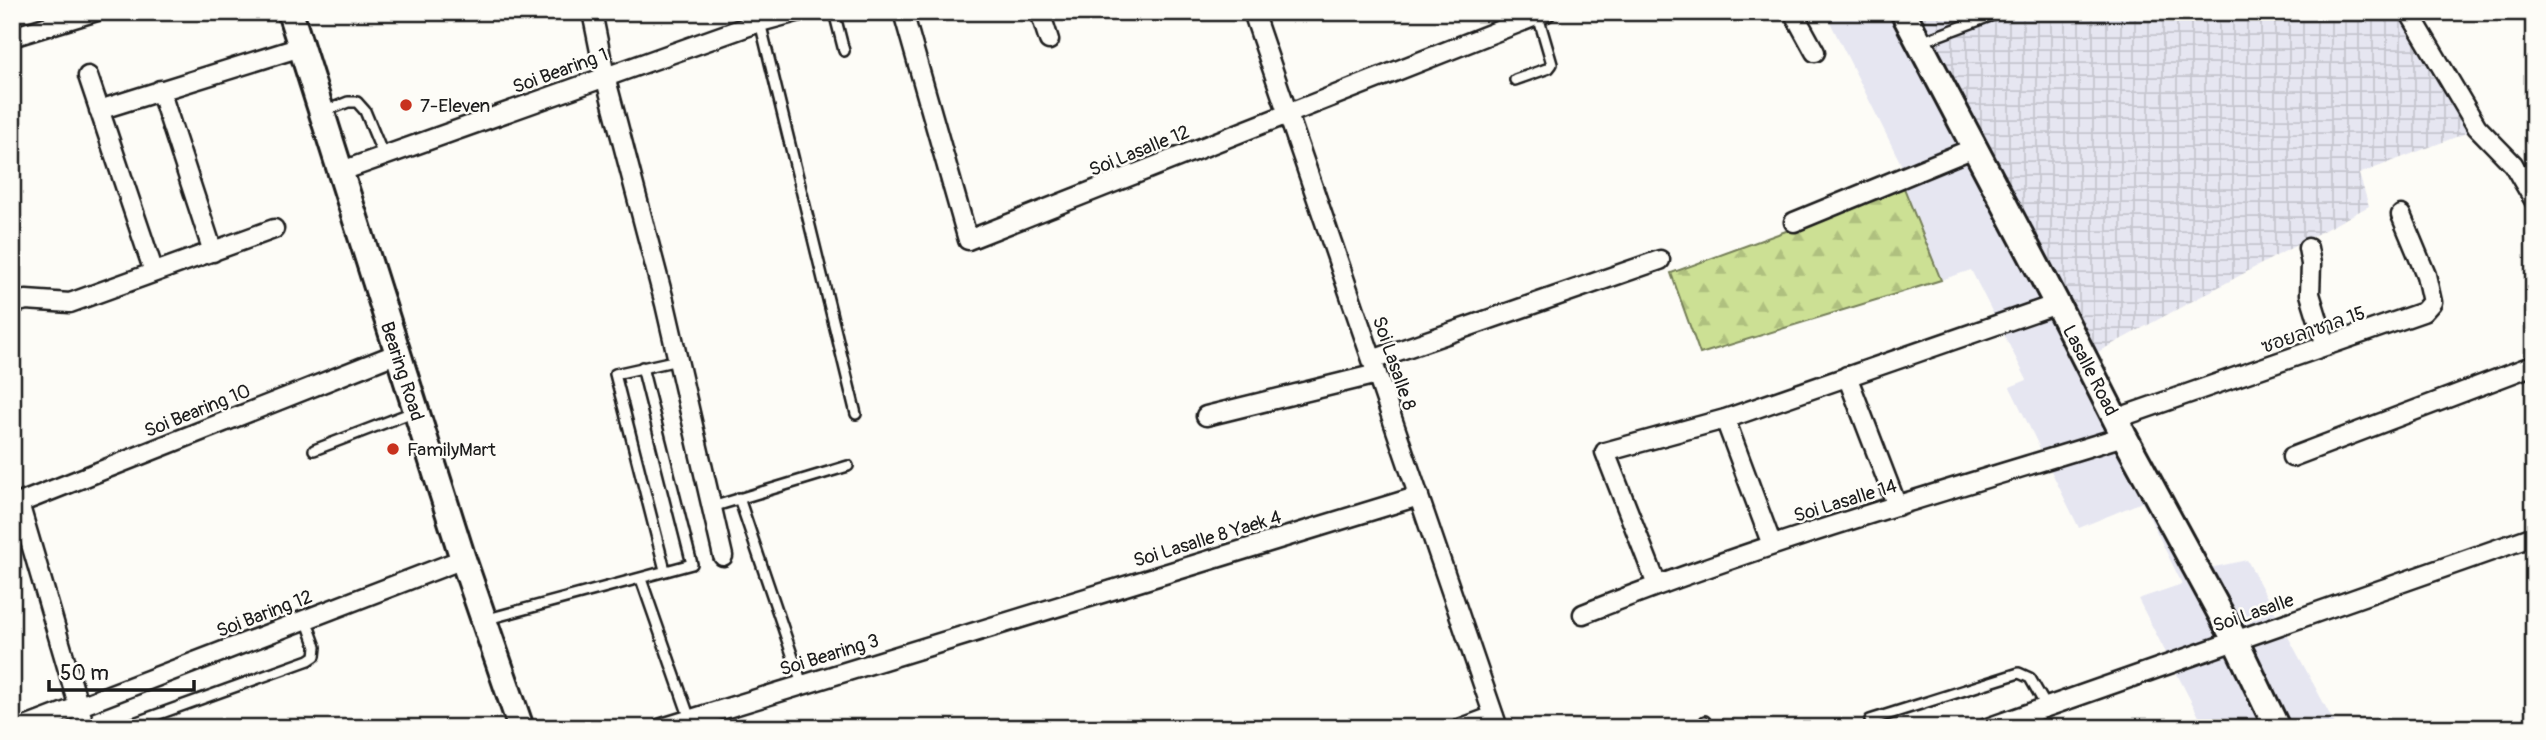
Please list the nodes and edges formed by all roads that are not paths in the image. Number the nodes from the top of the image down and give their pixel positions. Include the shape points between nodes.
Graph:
1 (94, 12) edge
2 (290, 12) edge
3 (592, 12) edge
4 (797, 12) edge
5 (834, 12) edge
6 (903, 12) edge
7 (1040, 12) edge
8 (1253, 12) edge
9 (1793, 12) edge
10 (1903, 12) edge
11 (2001, 12) edge
12 (2409, 12) edge
13 (1542, 14) edge
14 (758, 17) edge
15 (12, 37) edge
16 (1049, 40) dead end
17 (1919, 43) junction
18 (301, 47) junction
19 (844, 51) dead end
20 (1815, 52) dead end
21 (88, 76) dead end
22 (605, 76) junction
23 (1515, 80) dead end
24 (160, 90) junction
25 (99, 110) junction
26 (321, 112) junction
27 (1287, 114) junction
28 (1974, 148) junction
29 (384, 157) junction
30 (339, 172) junction
31 (2534, 200) edge
32 (2401, 215) dead end
33 (1794, 222) dead end
34 (274, 229) dead end
35 (2308, 248) dead end
36 (213, 252) junction
37 (1660, 260) dead end
38 (154, 272) junction
39 (12, 304) edge
40 (2057, 304) junction
41 (2326, 346) junction
42 (398, 353) junction
43 (678, 360) junction
44 (2534, 365) edge
45 (642, 367) junction
46 (1375, 367) junction
47 (1847, 376) junction
48 (416, 411) junction
49 (856, 414) dead end
50 (1206, 416) dead end
51 (1725, 419) junction
52 (2120, 428) junction
53 (314, 450) dead end
54 (2292, 457) dead end
55 (848, 466) dead end
56 (1419, 496) junction
57 (740, 498) junction
58 (16, 505) edge
59 (1897, 506) junction
60 (712, 507) junction
61 (2534, 536) edge
62 (1772, 545) junction
63 (723, 556) dead end
64 (463, 559) junction
65 (665, 570) junction
66 (641, 579) junction
67 (1657, 584) junction
68 (1583, 614) dead end
69 (306, 619) junction
70 (484, 620) junction
71 (1008, 621) joint
72 (2235, 640) junction
73 (802, 684) junction
74 (80, 705) junction
75 (2046, 706) junction
76 (690, 719) junction
77 (1870, 720) dead end
78 (1496, 722) edge
79 (23, 728) edge
80 (85, 728) edge
81 (120, 728) edge
82 (521, 728) edge
83 (662, 728) edge
84 (1462, 728) edge
85 (1987, 728) edge
86 (2277, 728) edge

1 - 15 street
2 - 18 street, Bearing Road
3 - 22 street
4 - 14 street, Soi Bearing 1
5 - 19 lane
6 - 27 street, Soi Lasalle 12 via 968,240
7 - 16 street
8 - 27 street, Soi Lasalle 8
9 - 20 street
10 - 17 street, Lasalle Road
11 - 17 lane
12 - 31 street via 2477,127 2512,164
13 - 23 lane via 1552,64
13 - 27 street, Soi Lasalle 12
14 - 22 street, Soi Bearing 1
14 - 49 lane
17 - 28 street, Lasalle Road
18 - 24 street
18 - 26 street, Bearing Road
21 - 25 street
22 - 29 street, Soi Bearing 1
22 - 43 street
24 - 25 street
24 - 36 street
25 - 38 street
26 - 29 lane via 357,102
26 - 30 street, Bearing Road
27 - 46 street, Soi Lasalle 8
28 - 33 street
28 - 40 street, Lasalle Road
29 - 30 street, Soi Bearing 1
30 - 42 street, Bearing Road
32 - 41 street, ซอยลาซาล 15 via 2426,275 2431,305 2416,315
34 - 36 street
35 - 41 street via 2310,294
36 - 38 street
37 - 46 street
38 - 39 street via 70,303 26,300
40 - 47 street
40 - 52 street, Lasalle Road
41 - 52 street, ซอยลาซาล 15
42 - 48 street, Bearing Road
42 - 58 street, Soi Bearing 10
43 - 45 lane
43 - 60 street
44 - 54 street
45 - 65 lane via 615,374
45 - 65 lane via 692,564
46 - 50 street
46 - 56 street, Soi Lasalle 8
47 - 51 street
47 - 59 street
48 - 53 lane
48 - 64 street, Bearing Road
51 - 62 street
51 - 67 street via 1605,452
52 - 59 street, Soi Lasalle 14
52 - 72 street, Lasalle Road
55 - 57 lane
56 - 71 street, Soi Lasalle 8 Yaek 4
56 - 78 street, Soi Lasalle 8
57 - 60 lane
57 - 73 lane
58 - 74 street
59 - 62 street, Soi Lasalle 14
60 - 63 street
61 - 72 street, Soi Lasalle
62 - 67 street, Soi Lasalle 14
64 - 69 street, Soi Baring 12
64 - 70 street, Bearing Road
65 - 66 lane
66 - 70 lane
66 - 76 lane
67 - 68 street, Soi Lasalle 14
69 - 74 street, Soi Baring 12
69 - 81 lane via 316,648 309,660
70 - 82 street, Bearing Road
71 - 73 street, Soi Bearing 3
72 - 75 street, Soi Lasalle
72 - 86 street, Lasalle Road
73 - 76 street, Soi Bearing 3
74 - 79 street, Soi Baring 12
74 - 80 street
75 - 77 lane via 2030,678 2019,673
75 - 85 street, Soi Lasalle
76 - 83 street, Soi Bearing 3
78 - 84 street

